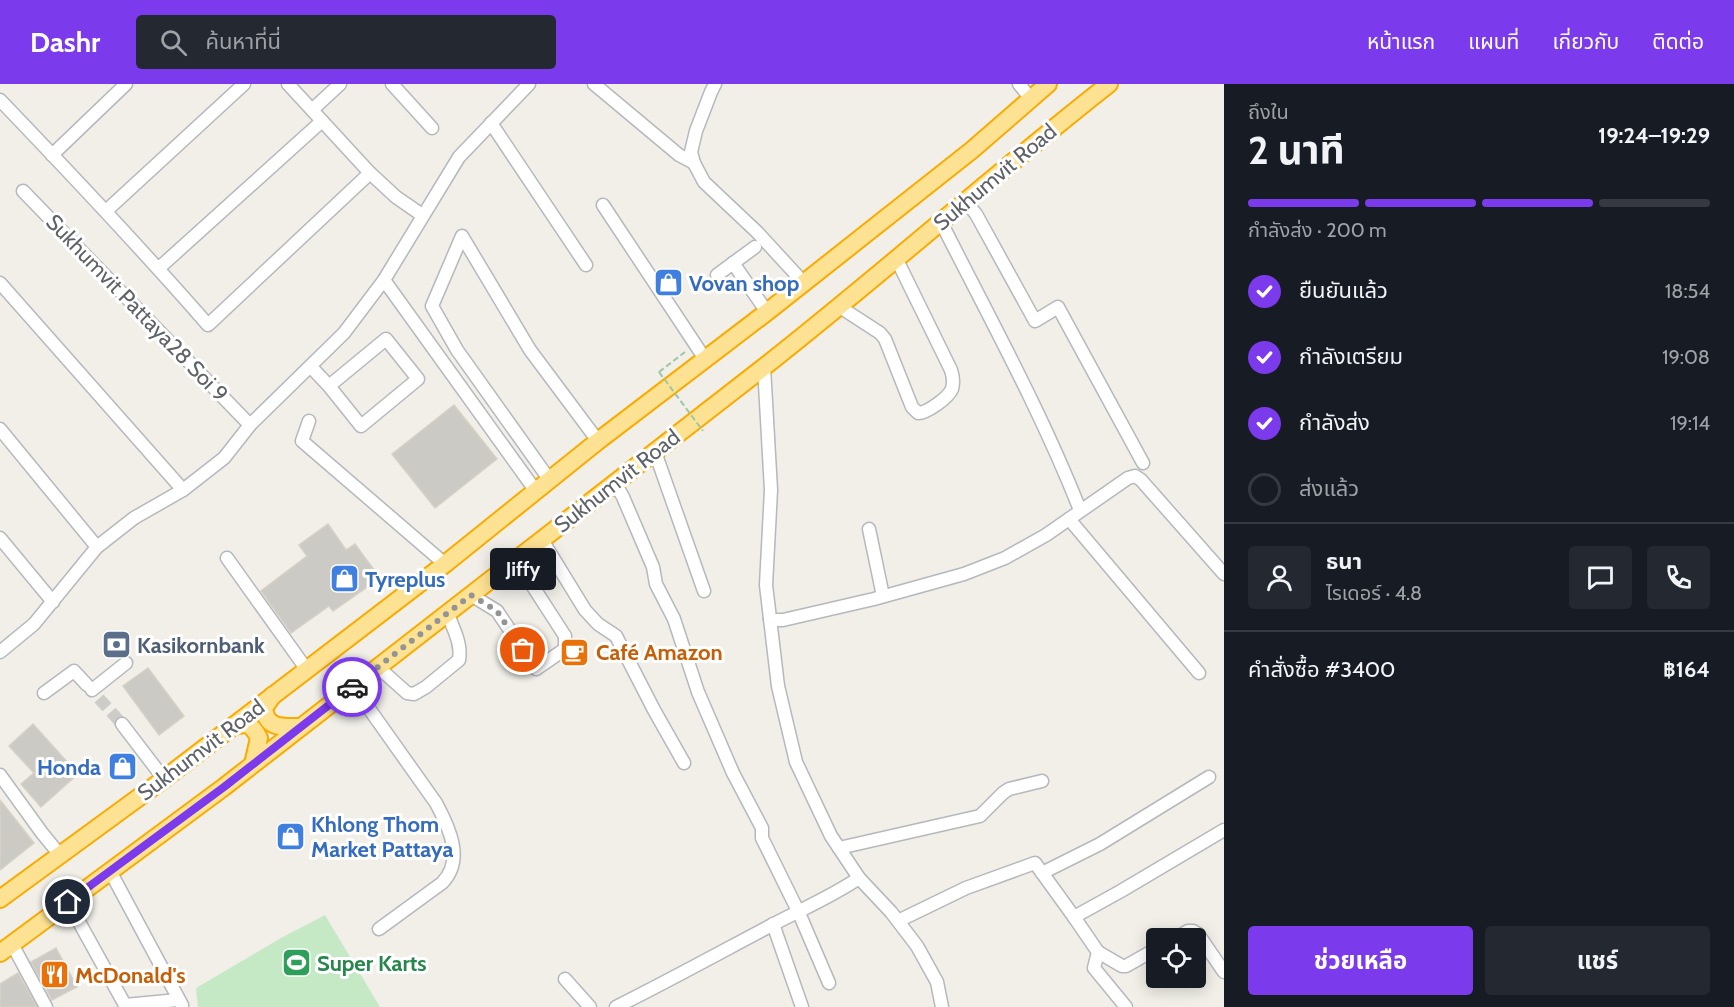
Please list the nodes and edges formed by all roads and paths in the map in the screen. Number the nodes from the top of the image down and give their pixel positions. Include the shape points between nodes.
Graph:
1 (126, 84) edge
2 (244, 84) edge
3 (288, 84) edge
4 (340, 84) edge
5 (392, 84) edge
6 (529, 84) edge
7 (594, 84) edge
8 (716, 84) edge
9 (1020, 84) edge
10 (1048, 84) edge
11 (1108, 84) edge
12 (1031, 99) junction
13 (0, 100) edge
14 (312, 110) junction
15 (322, 121) junction
16 (491, 123) junction
17 (432, 128) dead end
18 (52, 155) junction
19 (694, 163) junction
20 (370, 173) junction
21 (24, 192) dead end
22 (966, 202) junction
23 (603, 205) dead end
24 (106, 211) junction
25 (422, 215) junction
26 (941, 222) junction
27 (754, 247) dead end
28 (897, 260) junction
29 (733, 263) junction
30 (586, 265) dead end
31 (159, 268) junction
32 (717, 274) dead end
33 (384, 280) junction
34 (803, 282) junction
35 (0, 283) edge
36 (840, 307) junction
37 (767, 312) junction
38 (695, 345) junction
39 (705, 359) junction
40 (311, 367) junction
41 (764, 367) junction
42 (329, 386) junction
43 (309, 421) dead end
44 (250, 424) junction
45 (0, 429) edge
46 (703, 431) dead end
47 (598, 441) junction
48 (655, 452) junction
49 (1143, 463) dead end
50 (549, 479) junction
51 (615, 483) junction
52 (183, 490) junction
53 (535, 490) junction
54 (1080, 510) junction
55 (1069, 519) junction
56 (868, 530) dead end
57 (0, 538) edge
58 (542, 540) junction
59 (97, 547) junction
60 (520, 557) junction
61 (227, 558) dead end
62 (445, 564) junction
63 (1224, 574) edge
64 (705, 591) dead end
65 (471, 595) junction
66 (883, 596) junction
67 (53, 602) junction
68 (448, 614) junction
69 (770, 621) junction
70 (0, 652) edge
71 (126, 663) dead end
72 (378, 667) junction
73 (307, 670) junction
74 (1199, 673) dead end
75 (352, 686) junction
76 (44, 693) dead end
77 (274, 694) junction
78 (122, 724) tunnel mouth
79 (300, 727) junction
80 (228, 729) junction
81 (684, 763) dead end
82 (253, 764) junction
83 (0, 775) edge
84 (1209, 777) dead end
85 (164, 779) junction
86 (1042, 781) dead end
87 (1224, 830) edge
88 (839, 848) junction
89 (60, 855) junction
90 (111, 872) junction
91 (1042, 873) junction
92 (859, 878) junction
93 (0, 898) edge
94 (68, 902) junction
95 (799, 913) junction
96 (1074, 917) junction
97 (898, 921) junction
98 (773, 924) junction
99 (379, 929) dead end
100 (1206, 946) edge
101 (6, 949) edge
102 (1098, 952) junction
103 (1146, 955) edge
104 (1224, 972) edge
105 (565, 979) dead end
106 (829, 983) dead end
107 (181, 1004) edge
108 (46, 1007) edge
109 (590, 1007) edge
110 (616, 1007) edge
111 (802, 1007) edge
112 (942, 1007) edge
113 (1126, 1007) edge

1 - 18 street
2 - 24 street
3 - 14 street
4 - 14 street
5 - 17 street
6 - 16 street
7 - 19 street via 679,155
8 - 19 street via 696,131
9 - 12 street
10 - 12 highway, Sukhumvit Road
11 - 22 highway, Sukhumvit Road
12 - 34 highway, Sukhumvit Road
13 - 18 street
14 - 15 street
15 - 20 street
15 - 31 street
16 - 25 street via 459,157
16 - 30 street
18 - 24 street
19 - 34 street via 704,182
20 - 25 street
20 - 31 street via 208,325
21 - 44 street, Sukhumvit Pattaya28 Soi 9
22 - 26 highway, Sukhumvit Road
22 - 49 street via 1035,321 1058,308
23 - 38 street
24 - 31 street
25 - 33 street
26 - 28 highway, Sukhumvit Road
26 - 54 street via 1031,399
27 - 29 street
28 - 36 highway, Sukhumvit Road
28 - 36 street via 951,370 953,387 948,395 924,413 918,413 912,407 885,339
29 - 32 street
29 - 37 street
33 - 40 street via 344,333
33 - 53 street
34 - 37 highway, Sukhumvit Road
35 - 52 street
36 - 41 highway, Sukhumvit Road
37 - 39 highway, Sukhumvit Road
38 - 39 street
38 - 46 path, bridge via 659,372
39 - 47 highway, Sukhumvit Road
40 - 42 street
40 - 44 street
41 - 48 highway, Sukhumvit Road
41 - 69 street via 771,490 766,585
42 - 42 street via 361,426 418,380 386,339
43 - 62 street via 302,441
44 - 52 street via 224,458
45 - 59 street
47 - 50 highway, Sukhumvit Road
47 - 50 street via 530,350 462,236 432,306 457,350
48 - 51 highway, Sukhumvit Road
48 - 64 street
50 - 53 highway, Sukhumvit Road
51 - 58 highway, Sukhumvit Road
51 - 95 street via 653,567 656,584 674,619 733,772
52 - 59 street via 134,518
53 - 62 highway, Sukhumvit Road
54 - 55 street
54 - 63 street via 1135,476
55 - 66 street via 1005,558 964,574
55 - 74 street
56 - 66 street
57 - 67 street
58 - 60 highway, Sukhumvit Road
58 - 81 street via 585,610 616,636
59 - 67 street
60 - 65 highway, Sukhumvit Road
60 - 65 street via 532,585 565,636 565,649 536,669 497,611
61 - 73 street
62 - 73 highway, Sukhumvit Road
65 - 68 highway, Sukhumvit Road
66 - 69 street
67 - 70 street
68 - 72 highway, Sukhumvit Road
68 - 72 street via 459,643 459,660 426,687 414,694 407,693
69 - 88 street via 778,686 796,762
71 - 76 street via 90,687 74,670
72 - 75 highway, Sukhumvit Road
73 - 77 highway, Sukhumvit Road
75 - 79 highway, Sukhumvit Road
75 - 99 street via 436,803 454,853 449,875 442,883
77 - 79 highway via 264,708 268,722 274,726
77 - 80 highway, Sukhumvit Road
78 - 85 street
79 - 82 highway, Sukhumvit Road
80 - 82 highway via 242,723 255,730 259,738
80 - 85 highway, Sukhumvit Road
82 - 90 highway, Sukhumvit Road
83 - 89 street
84 - 91 street via 1100,844
85 - 89 highway, Sukhumvit Road
86 - 88 street via 1009,789 980,816
87 - 96 street
88 - 92 street
89 - 93 highway, Sukhumvit Road
90 - 94 highway, Sukhumvit Road
90 - 107 street
91 - 96 street
91 - 97 street via 1035,863 966,888
92 - 95 street
92 - 97 street
94 - 101 highway, Sukhumvit Road
94 - 107 street via 125,1005
95 - 98 street
95 - 106 street
96 - 102 street
97 - 112 street via 937,982
98 - 110 street
98 - 111 street
100 - 104 street
101 - 108 street
102 - 103 street via 1122,966
102 - 113 street via 1094,968
105 - 109 street

